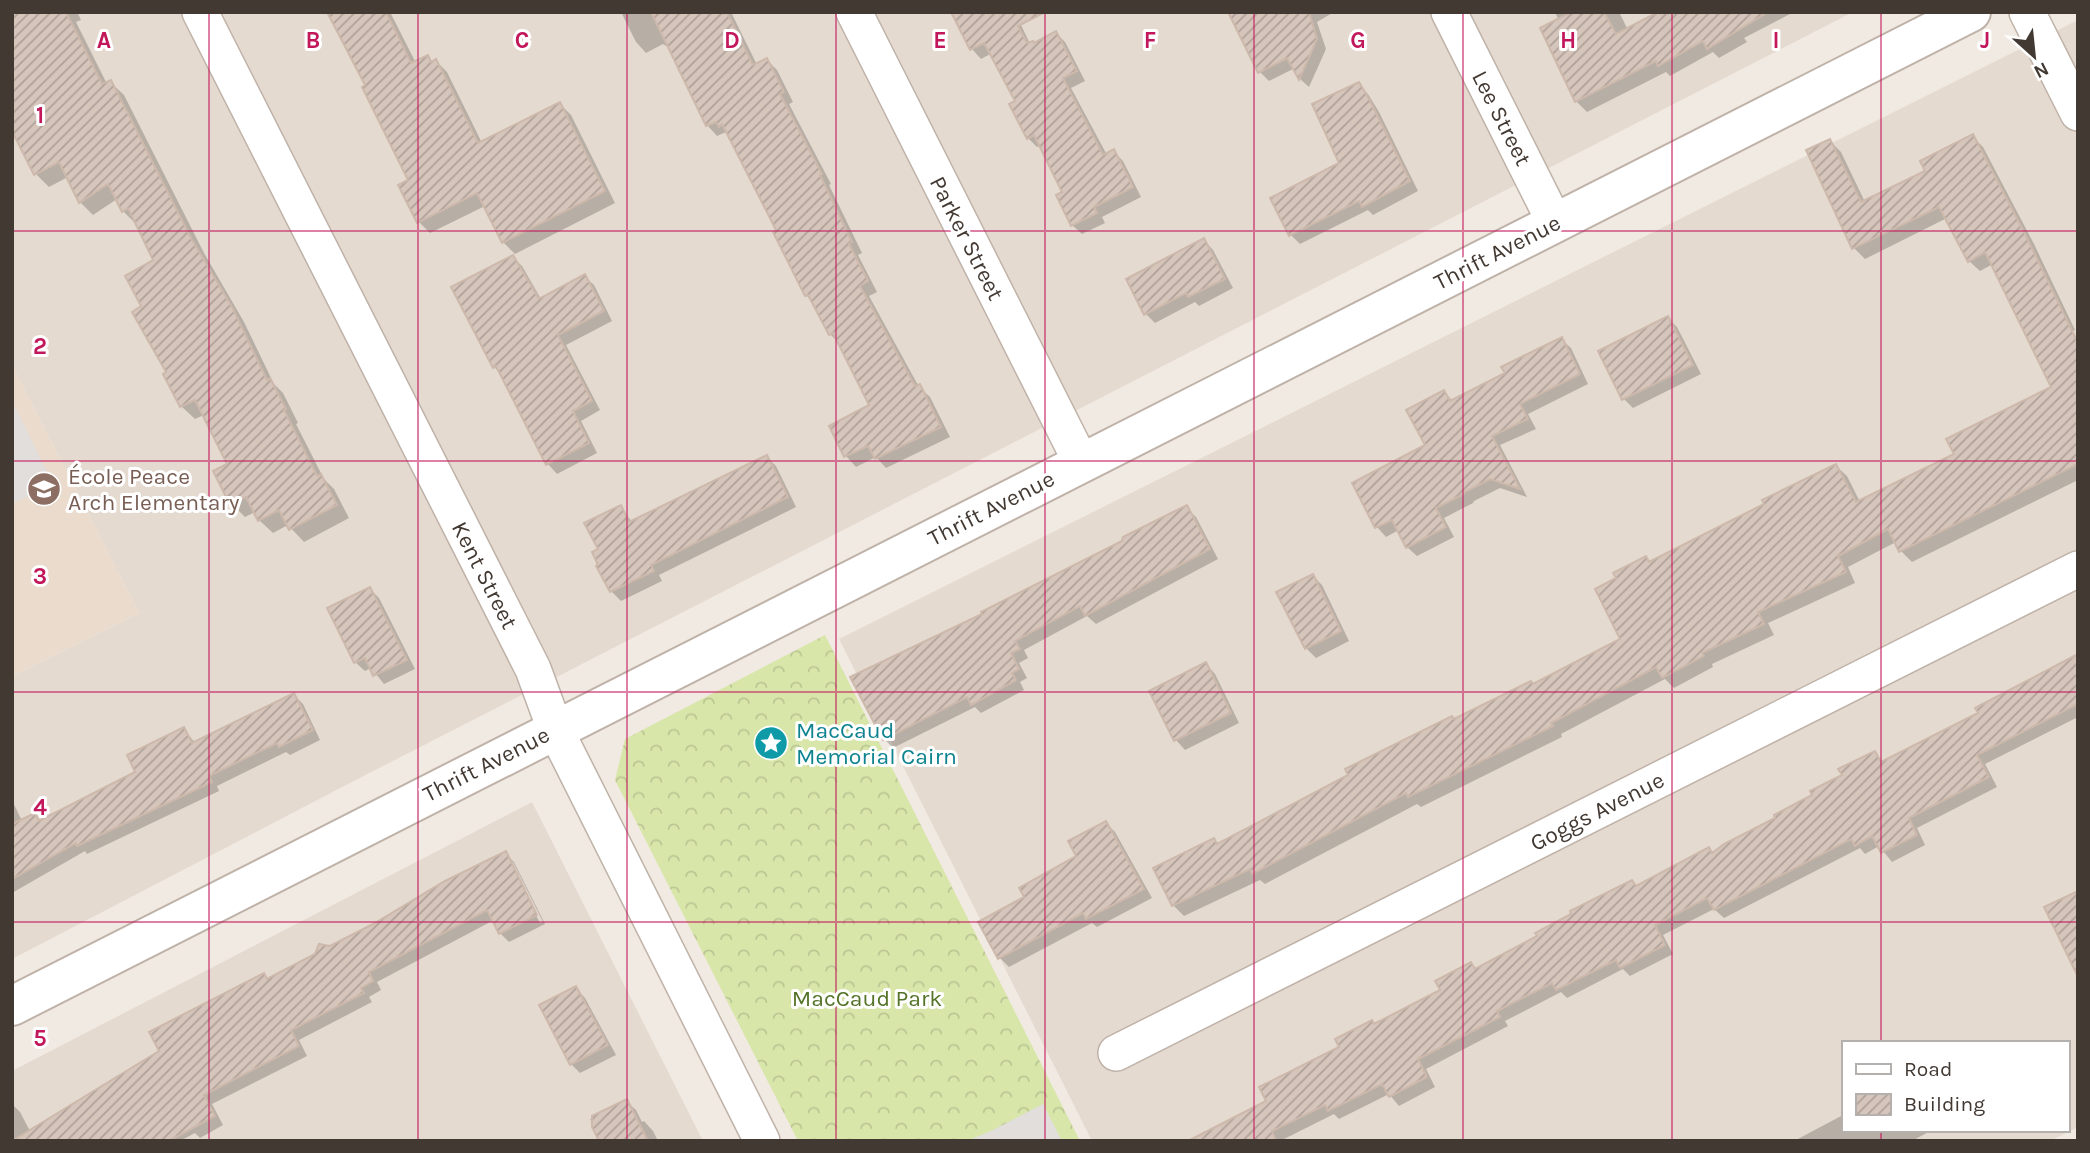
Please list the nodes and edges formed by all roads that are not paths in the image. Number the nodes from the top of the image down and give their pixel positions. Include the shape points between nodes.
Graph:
1 (200, 12) edge
2 (854, 12) edge
3 (1449, 12) edge
4 (1971, 12) edge
5 (2027, 12) edge
6 (2078, 113) edge
7 (1556, 223) junction
8 (1082, 462) junction
9 (2078, 569) edge
10 (555, 729) junction
11 (12, 1006) edge
12 (1116, 1053) dead end
13 (762, 1141) edge

1 - 10 street, Kent Street via 533,669
2 - 8 street, Parker Street
3 - 7 street, Lee Street
4 - 7 street, Thrift Avenue
5 - 6 street
7 - 8 street, Thrift Avenue
8 - 10 street, Thrift Avenue
9 - 12 street, Goggs Avenue
10 - 11 street, Thrift Avenue
10 - 13 street, Kent Street

